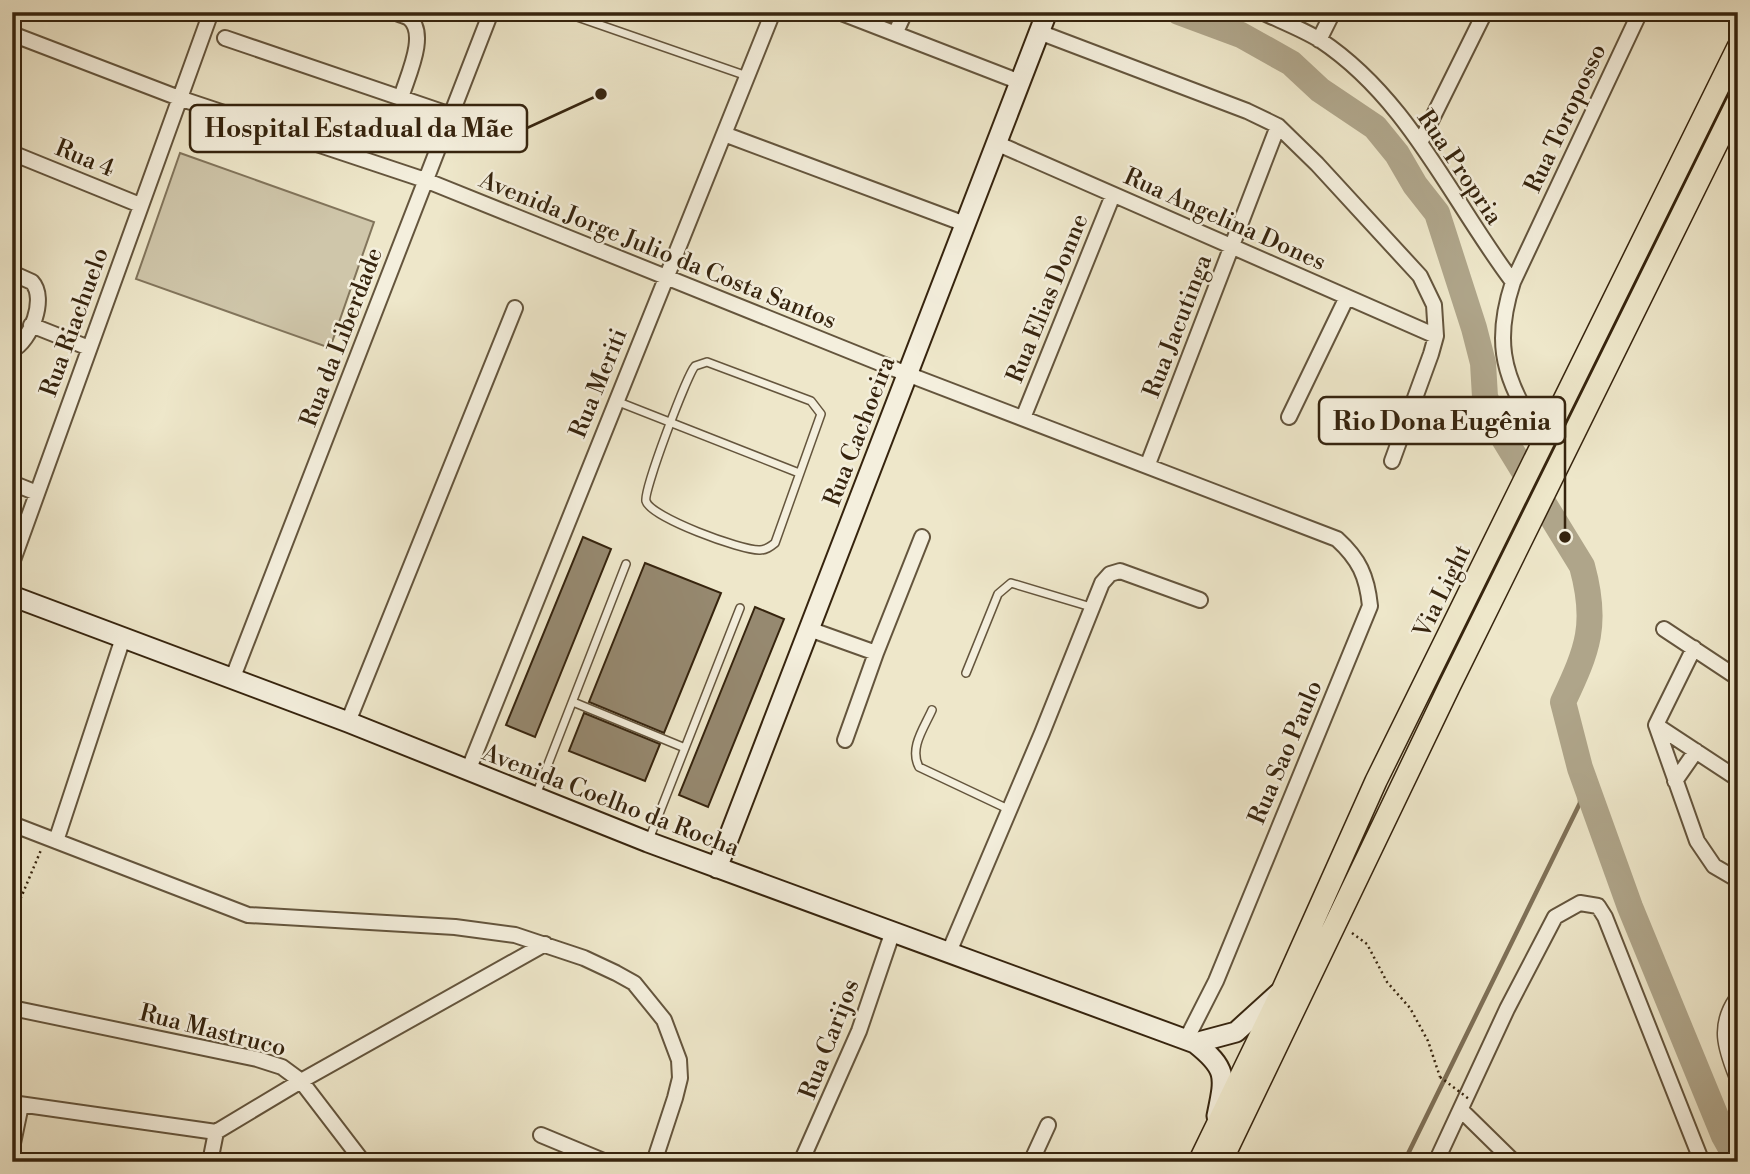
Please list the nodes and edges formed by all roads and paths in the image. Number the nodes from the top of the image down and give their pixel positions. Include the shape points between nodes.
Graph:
1 (211, 12) edge
2 (394, 12) edge
3 (491, 12) edge
4 (563, 12) edge
5 (773, 12) edge
6 (839, 12) edge
7 (905, 12) edge
8 (1047, 12) edge
9 (1262, 12) edge
10 (1332, 12) edge
11 (1485, 12) edge
12 (1640, 12) edge
13 (896, 32) junction
14 (1039, 32) junction
15 (12, 34) edge
16 (225, 38) dead end
17 (1319, 40) junction
18 (1738, 47) edge
19 (748, 76) junction
20 (1020, 82) junction
21 (179, 98) junction
22 (401, 98) junction
23 (1738, 102) edge
24 (451, 115) junction
25 (1278, 126) junction
26 (724, 134) junction
27 (1421, 141) junction
28 (996, 144) junction
29 (12, 153) edge
30 (425, 180) junction
31 (1113, 195) junction
32 (141, 205) junction
33 (965, 225) junction
34 (1232, 247) junction
35 (12, 273) edge
36 (664, 277) junction
37 (1513, 282) junction
38 (1347, 297) junction
39 (515, 308) dead end
40 (31, 325) junction
41 (1436, 336) junction
42 (89, 348) junction
43 (12, 350) edge
44 (907, 374) junction
45 (616, 401) junction
46 (1289, 417) dead end
47 (1023, 418) junction
48 (1532, 422) dead end
49 (672, 424) junction
50 (1392, 461) dead end
51 (1148, 464) junction
52 (799, 473) junction
53 (12, 483) edge
54 (37, 493) junction
55 (1284, 517) joint
56 (922, 537) dead end
57 (12, 563) edge
58 (626, 564) dead end
59 (12, 596) edge
60 (1200, 600) dead end
61 (1091, 607) junction
62 (740, 608) dead end
63 (809, 629) junction
64 (1664, 629) dead end
65 (123, 638) junction
66 (1694, 648) junction
67 (876, 653) junction
68 (966, 673) dead end
69 (233, 677) junction
70 (1738, 678) edge
71 (573, 702) junction
72 (932, 710) dead end
73 (348, 722) junction
74 (1656, 724) junction
75 (845, 740) dead end
76 (685, 748) junction
77 (1696, 751) junction
78 (468, 771) junction
79 (1738, 779) edge
80 (1675, 781) junction
81 (535, 798) junction
82 (1008, 809) junction
83 (12, 824) edge
84 (51, 839) junction
85 (648, 842) junction
86 (717, 868) junction
87 (1738, 880) edge
88 (12, 919) edge
89 (1335, 924) junction
90 (893, 931) junction
91 (545, 944) junction
92 (949, 952) junction
93 (1282, 991) junction
94 (1734, 1005) edge
95 (12, 1008) edge
96 (1191, 1041) junction
97 (1738, 1075) edge
98 (302, 1080) junction
99 (17, 1104) edge
100 (1465, 1105) junction
101 (1048, 1125) dead end
102 (216, 1132) junction
103 (541, 1135) dead end
104 (1212, 1135) junction
105 (12, 1149) edge
106 (210, 1162) edge
107 (363, 1162) edge
108 (606, 1162) edge
109 (654, 1162) edge
110 (801, 1162) edge
111 (1031, 1162) edge
112 (1199, 1162) edge
113 (1221, 1162) edge
114 (1436, 1162) edge
115 (1514, 1162) edge
116 (1702, 1162) edge

1 - 21 street, Rua Riachuelo
2 - 22 street via 409,18 417,29
3 - 24 street, Rua da Liberdade
4 - 19 lane
5 - 19 street, Rua Meriti
6 - 13 street
7 - 13 street
8 - 14 main road, Rua Cachoeira
9 - 17 street, Rua Propria
10 - 17 street
11 - 27 street
12 - 37 street, Rua Toroposso
13 - 20 street
14 - 20 main road, Rua Cachoeira
14 - 25 street
15 - 21 street, Avenida Jorge Julio da Costa Santos
16 - 22 street
17 - 27 street, Rua Propria via 1365,76
18 - 93 main road, Via Light via 1376,781
19 - 26 street, Rua Meriti
20 - 28 main road, Rua Cachoeira
21 - 30 street, Avenida Jorge Julio da Costa Santos
21 - 32 street, Rua Riachuelo
22 - 24 street
23 - 89 main road, Via Light
24 - 30 street, Rua da Liberdade
25 - 34 street, Rua Jacutinga
25 - 41 street via 1420,276 1434,305
26 - 33 street
26 - 36 street, Rua Meriti
27 - 37 street, Rua Propria
28 - 31 street, Rua Angelina Dones
28 - 33 main road, Rua Cachoeira
29 - 32 street, Rua 4
30 - 36 street, Avenida Jorge Julio da Costa Santos
30 - 69 street, Rua da Liberdade
31 - 34 street, Rua Angelina Dones
31 - 47 street, Rua Elias Donne
32 - 42 street, Rua Riachuelo
33 - 44 main road, Rua Cachoeira
34 - 38 street, Rua Angelina Dones
34 - 51 street, Rua Jacutinga
35 - 40 street via 36,286 39,301
36 - 44 street, Avenida Jorge Julio da Costa Santos
36 - 45 street, Rua Meriti
37 - 48 street, Rua Toroposso via 1501,343 1508,376
38 - 41 street, Rua Angelina Dones
38 - 46 street
39 - 73 street
40 - 42 street
40 - 43 street
41 - 50 street
42 - 54 street, Rua Riachuelo
44 - 47 street, Avenida Jorge Julio da Costa Santos
44 - 63 main road, Rua Cachoeira
45 - 49 lane
45 - 78 street, Rua Meriti
47 - 51 street, Avenida Jorge Julio da Costa Santos
49 - 52 lane
49 - 52 lane via 691,371 700,363 749,376 811,401 821,414
49 - 52 lane via 645,494 651,511 661,517 745,548 767,549 775,543
51 - 55 street, Avenida Jorge Julio da Costa Santos
53 - 54 street
54 - 57 street, Rua Riachuelo
55 - 96 street, Rua Sao Paulo via 1337,539 1356,556 1368,583 1370,606
56 - 67 street
58 - 71 lane
59 - 65 main road, Avenida Coelho da Rocha
60 - 61 street via 1120,571 1102,583
61 - 68 lane via 1011,583 999,593
61 - 82 street
62 - 76 lane
63 - 67 street
63 - 86 main road, Rua Cachoeira
64 - 66 street
65 - 69 main road, Avenida Coelho da Rocha
65 - 84 street
66 - 70 street
66 - 74 street
67 - 75 street
69 - 73 main road, Avenida Coelho da Rocha
71 - 76 lane
71 - 81 lane
72 - 82 lane via 915,749 919,767
73 - 78 main road, Avenida Coelho da Rocha
74 - 77 street
74 - 80 street
76 - 85 lane
77 - 79 street
77 - 80 street
78 - 81 main road, Avenida Coelho da Rocha
80 - 87 street via 1704,854
81 - 85 main road, Avenida Coelho da Rocha
82 - 92 street
83 - 84 street
84 - 88 path
84 - 91 street via 248,915 455,928 515,935
85 - 86 main road, Avenida Coelho da Rocha
86 - 90 main road, Avenida Coelho da Rocha
89 - 100 path, bridge via 1367,944 1387,982 1421,1027 1440,1077
89 - 113 main road, Via Light
90 - 92 main road, Avenida Coelho da Rocha
90 - 110 street, Rua Carijos via 859,1031
91 - 98 street
91 - 109 street via 634,983 664,1020 679,1060 680,1078
92 - 96 main road, Avenida Coelho da Rocha
93 - 96 main road via 1236,1032
93 - 104 main road, Via Light
94 - 97 street via 1726,1038
95 - 98 street, Rua Mastruco via 257,1059
96 - 104 main road, Avenida Coelho da Rocha via 1222,1070
98 - 102 street
98 - 107 street, Rua Mastruco
99 - 102 street
99 - 105 street
100 - 114 street
100 - 115 street
100 - 116 street via 1507,1009 1555,917 1580,903 1598,906
101 - 111 street
102 - 106 street
103 - 108 street
104 - 112 main road, Via Light

